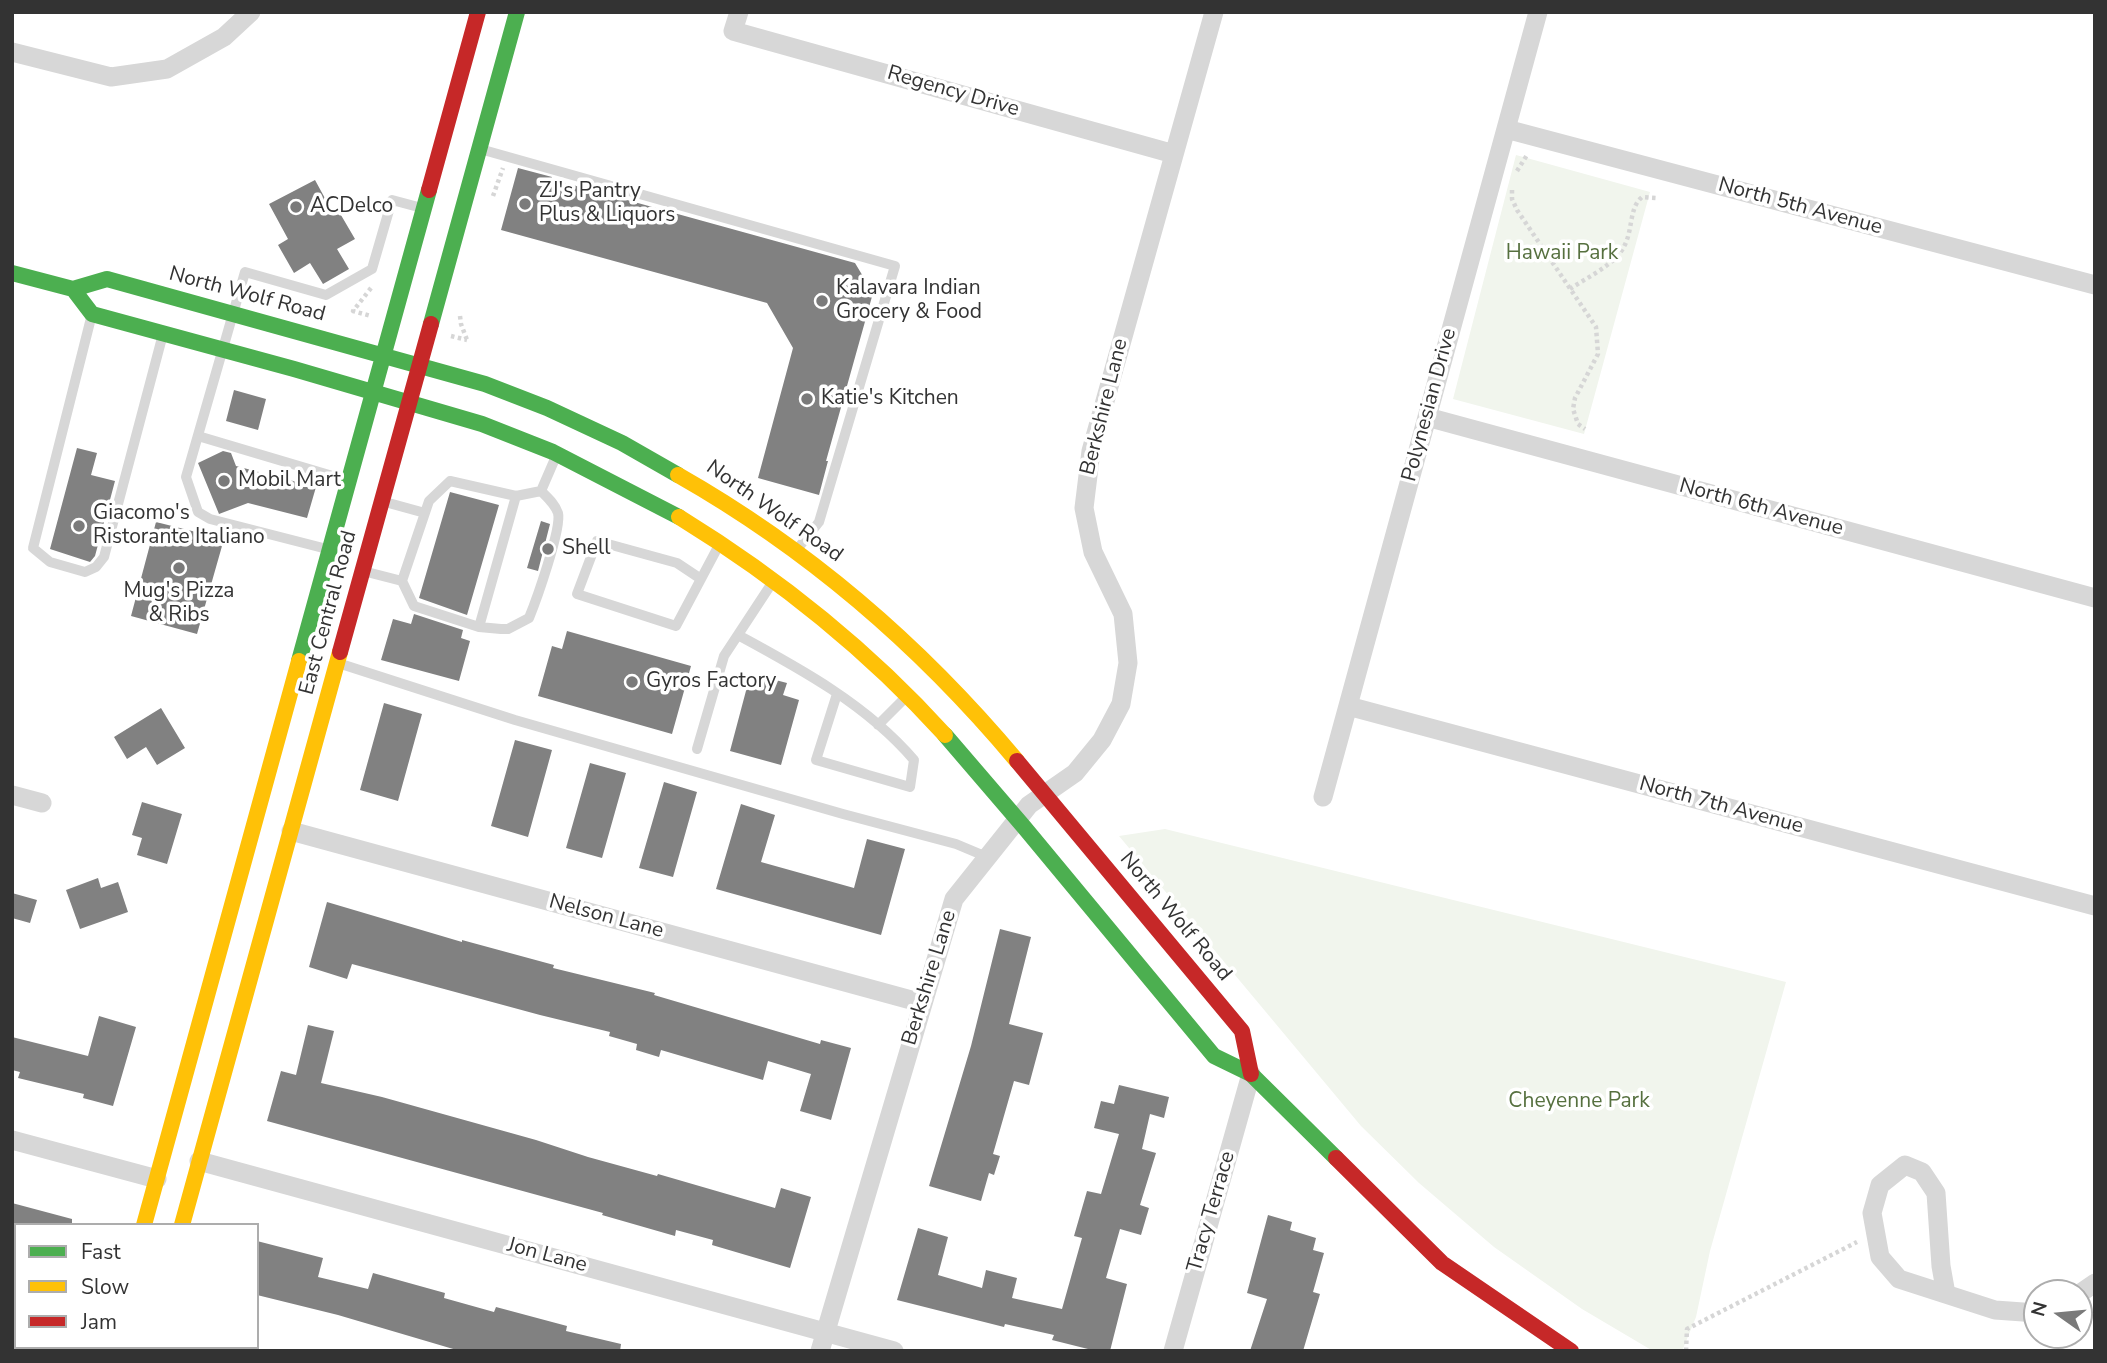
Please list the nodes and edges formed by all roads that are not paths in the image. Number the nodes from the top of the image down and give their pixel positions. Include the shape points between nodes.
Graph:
1 (251, 12) edge
2 (478, 12) edge
3 (517, 12) edge
4 (1214, 12) edge
5 (1538, 12) edge
6 (736, 22) edge
7 (12, 52) edge
8 (1506, 129) junction
9 (479, 149) junction
10 (1174, 154) junction
11 (424, 209) junction
12 (12, 272) edge
13 (2095, 285) edge
14 (73, 289) junction
15 (232, 313) junction
16 (93, 314) junction
17 (164, 333) junction
18 (222, 349) junction
19 (384, 355) junction
20 (419, 365) junction
21 (374, 391) junction
22 (410, 402) junction
23 (1427, 417) junction
24 (198, 436) junction
25 (557, 454) junction
26 (350, 481) junction
27 (541, 491) junction
28 (516, 496) junction
29 (382, 502) junction
30 (425, 513) junction
31 (720, 542) junction
32 (331, 550) junction
33 (797, 550) junction
34 (363, 571) junction
35 (701, 579) junction
36 (774, 580) junction
37 (402, 581) junction
38 (2095, 598) edge
39 (479, 627) junction
40 (738, 635) junction
41 (337, 663) junction
42 (837, 694) junction
43 (908, 696) junction
44 (1348, 706) junction
45 (878, 726) junction
46 (697, 749) dead end
47 (1045, 794) junction
48 (12, 795) edge
49 (1323, 797) dead end
50 (42, 803) dead end
51 (1017, 819) junction
52 (291, 831) junction
53 (987, 857) junction
54 (2095, 906) edge
55 (922, 1003) junction
56 (1251, 1074) junction
57 (12, 1140) edge
58 (200, 1161) junction
59 (157, 1179) junction
60 (145, 1223) edge
61 (183, 1223) edge
62 (1946, 1294) junction
63 (2023, 1312) edge
64 (825, 1331) junction
65 (820, 1351) edge
66 (894, 1351) edge
67 (1173, 1351) edge
68 (1571, 1351) edge

1 - 7 street via 224,37 167,69 111,77
2 - 11 main road, East Central Road
3 - 9 main road, East Central Road
4 - 10 street, Berkshire Lane
5 - 8 street, Polynesian Drive
6 - 10 street, Regency Drive
8 - 13 street, North 5th Avenue
8 - 23 street, Polynesian Drive
9 - 20 main road, East Central Road
9 - 33 lane via 895,266 819,522
10 - 47 street, Berkshire Lane via 1090,451 1084,508 1093,552 1123,614 1128,663 1121,704 1102,740 1075,773
11 - 15 lane via 392,200 372,269 326,295 245,272
11 - 19 main road, East Central Road
12 - 14 main road
14 - 15 main road, North Wolf Road via 107,279
14 - 16 main road
15 - 18 lane
15 - 19 main road, North Wolf Road
16 - 17 main road
16 - 17 lane via 33,548 50,562 85,572 104,557
17 - 18 main road
18 - 21 main road
18 - 24 lane
19 - 20 main road, North Wolf Road
19 - 21 main road, East Central Road
20 - 22 main road, East Central Road
20 - 33 main road, North Wolf Road via 510,394 622,443 695,482
21 - 22 main road
21 - 26 main road, East Central Road
22 - 25 main road via 468,418
22 - 29 main road, East Central Road
23 - 38 street, North 6th Avenue
23 - 44 street, Polynesian Drive
24 - 26 lane
24 - 32 lane via 186,477 198,512
25 - 27 lane
25 - 31 main road via 663,507
26 - 32 main road, East Central Road
27 - 28 lane
27 - 39 lane via 559,515 542,587 529,618 508,629
28 - 30 lane via 450,481 429,501
28 - 39 lane
29 - 30 lane
29 - 34 main road, East Central Road
30 - 37 lane
31 - 35 lane
31 - 36 main road
32 - 59 main road, East Central Road
33 - 47 main road, North Wolf Road via 923,658
34 - 37 lane
34 - 41 main road, East Central Road
35 - 35 lane via 676,626 577,594 597,541 677,563
36 - 40 lane
36 - 43 main road
37 - 39 lane via 414,606
40 - 42 lane
40 - 46 lane via 724,656
41 - 52 main road, East Central Road
41 - 53 lane via 515,720 956,844
42 - 45 lane
42 - 45 lane via 816,760 911,787 914,761
43 - 45 lane
43 - 51 main road
44 - 49 street, Polynesian Drive
44 - 54 street, North 7th Avenue
47 - 51 street, Berkshire Lane
47 - 56 main road, North Wolf Road via 1242,1031
48 - 50 street
51 - 53 street, Berkshire Lane
51 - 56 main road via 1214,1056
52 - 55 street, Nelson Lane
52 - 58 main road, East Central Road
53 - 55 street, Berkshire Lane via 954,898
55 - 64 street, Berkshire Lane
56 - 67 street, Tracy Terrace
56 - 68 main road via 1442,1263
57 - 59 street
58 - 61 main road, East Central Road
58 - 64 street, Jon Lane
59 - 60 main road, East Central Road
62 - 62 street via 1936,1193 1922,1172 1905,1165 1880,1185 1872,1213 1880,1257 1899,1279
62 - 63 street via 1995,1310
64 - 65 street, Berkshire Lane
64 - 66 street, Jon Lane

